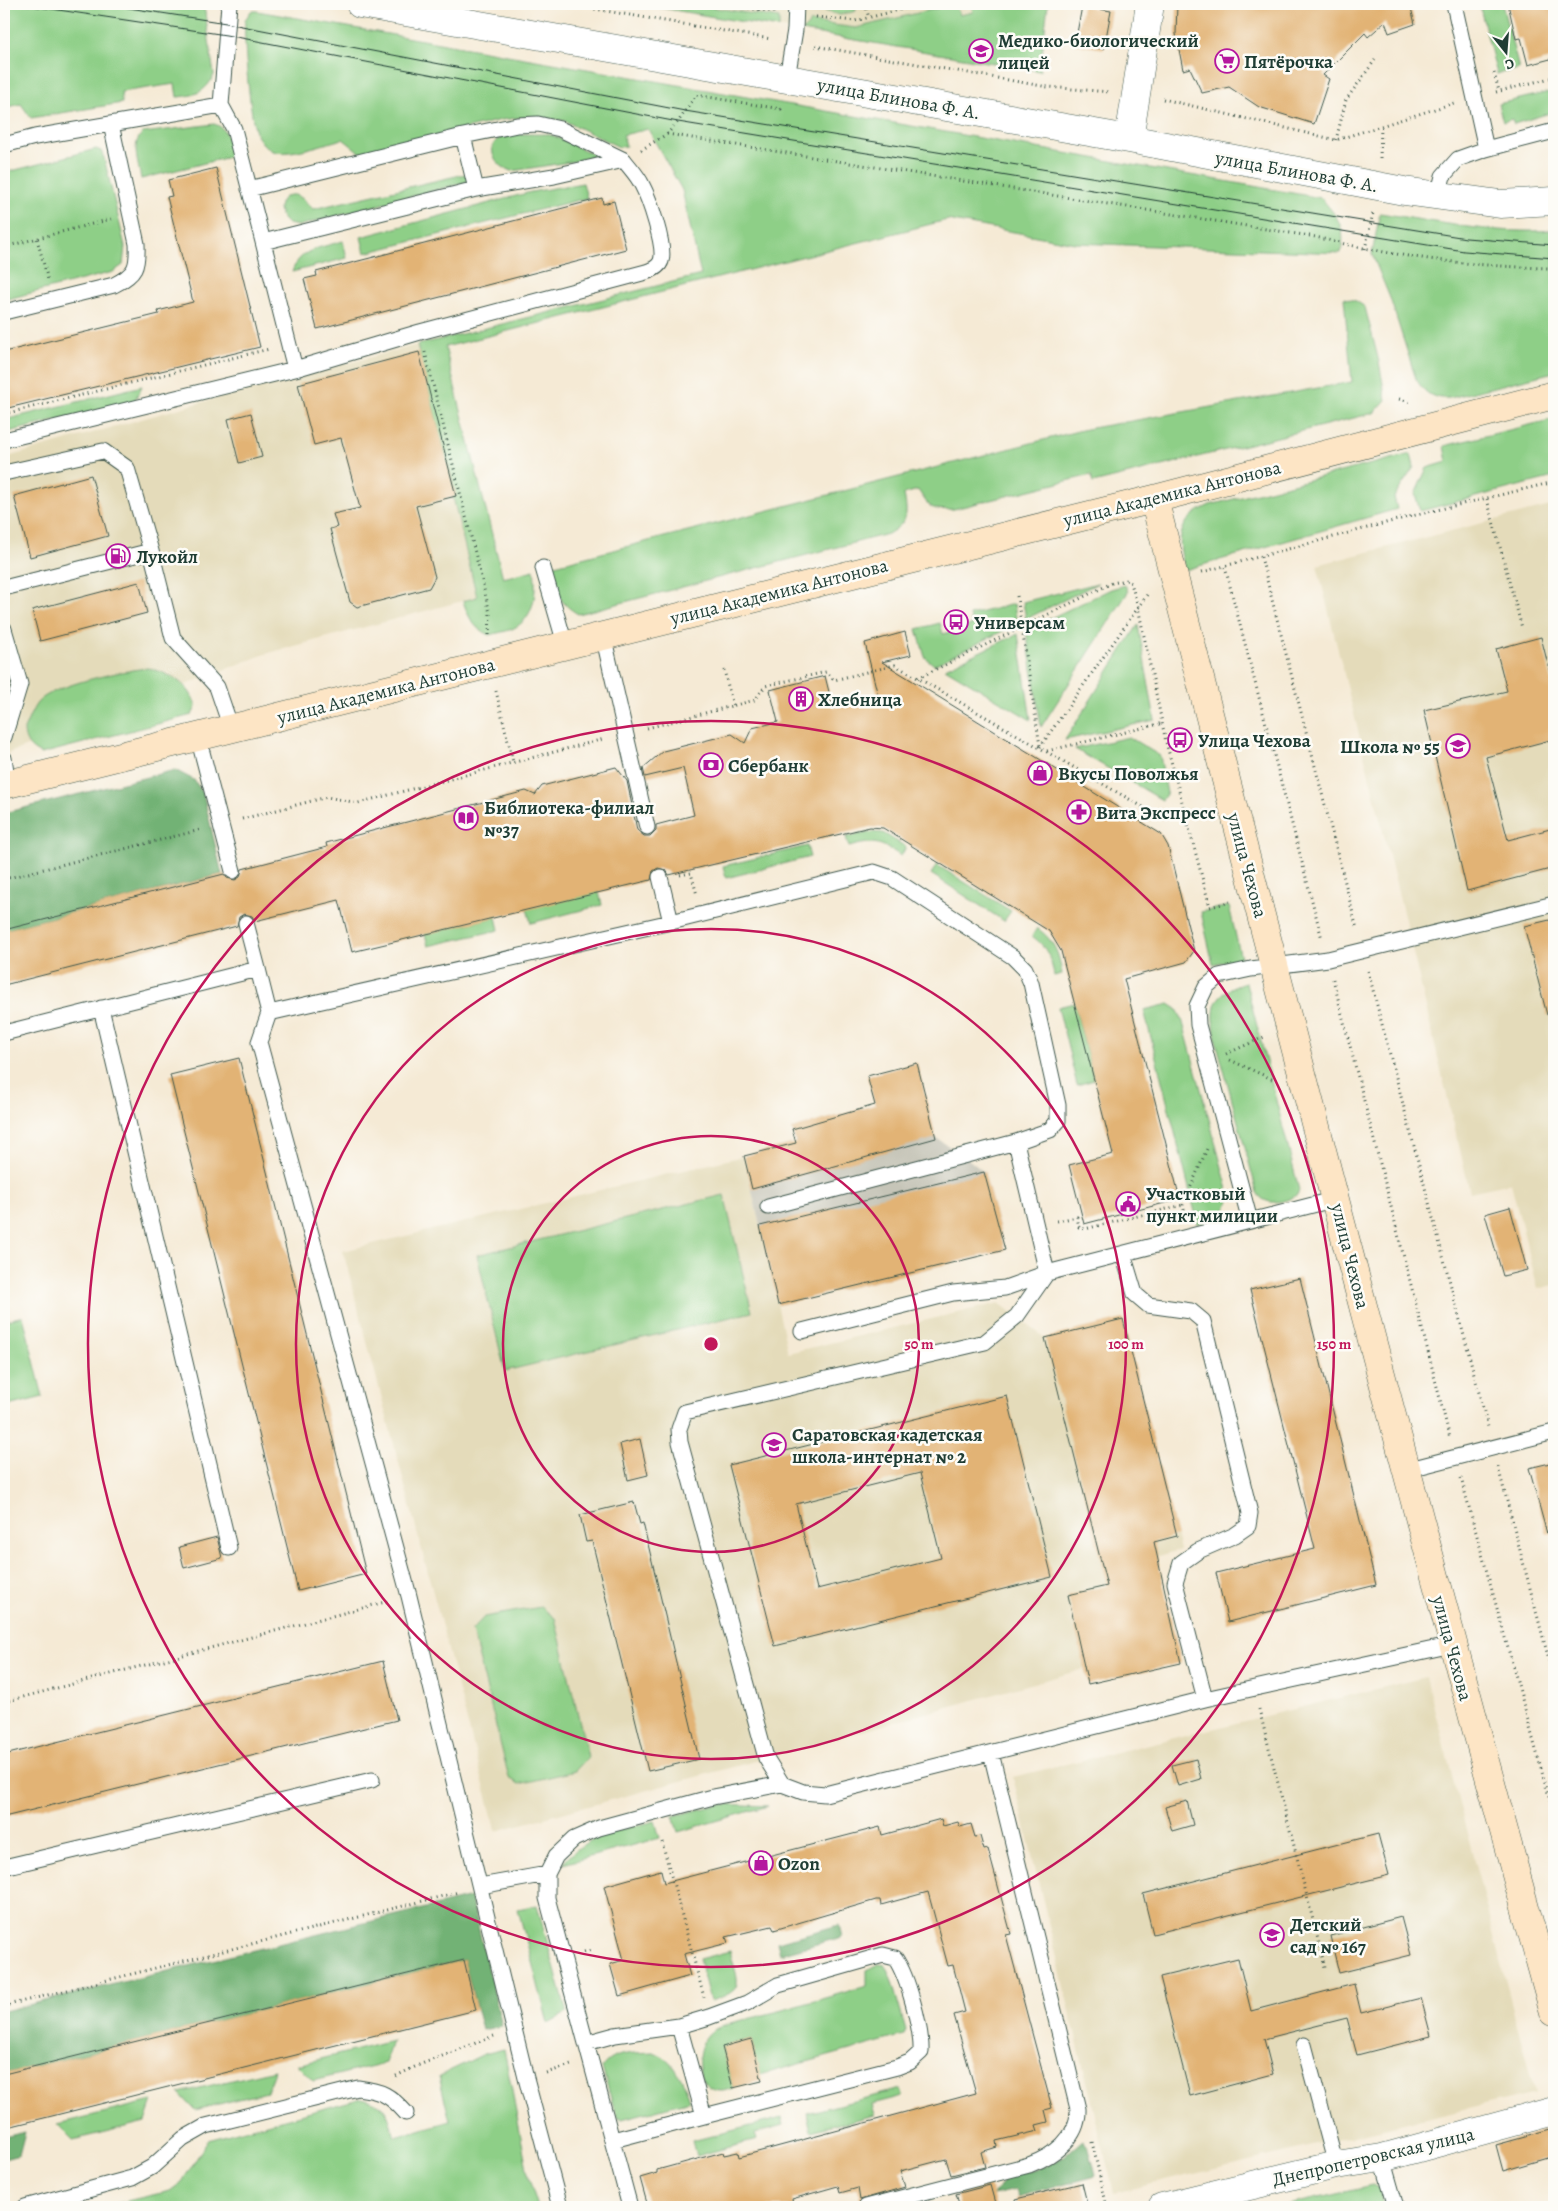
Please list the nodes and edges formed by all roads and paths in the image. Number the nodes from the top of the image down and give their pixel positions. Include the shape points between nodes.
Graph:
1 (229, 4) edge
2 (360, 4) edge
3 (565, 4) edge
4 (720, 4) edge
5 (758, 4) edge
6 (865, 4) edge
7 (923, 4) edge
8 (1150, 4) edge
9 (1454, 4) edge
10 (759, 10) junction
11 (796, 10) edge
12 (868, 18) junction
13 (793, 43) junction
14 (1375, 60) dead end
15 (1554, 77) edge
16 (787, 78) junction
17 (1135, 94) junction
18 (1477, 97) junction
19 (221, 105) junction
20 (111, 124) junction
21 (1554, 132) edge
22 (667, 134) junction
23 (463, 136) junction
24 (1128, 139) junction
25 (1336, 140) junction
26 (4, 145) edge
27 (1486, 149) junction
28 (624, 160) junction
29 (249, 189) junction
30 (476, 189) junction
31 (1438, 196) junction
32 (1554, 201) edge
33 (131, 214) junction
34 (37, 239) junction
35 (263, 242) junction
36 (4, 247) edge
37 (1554, 268) edge
38 (54, 300) junction
39 (4, 312) edge
40 (420, 332) junction
41 (289, 344) junction
42 (295, 369) junction
43 (1554, 395) edge
44 (4, 414) edge
45 (4, 440) edge
46 (4, 474) edge
47 (1554, 482) edge
48 (1487, 498) junction
49 (1154, 499) junction
50 (151, 551) junction
51 (1261, 557) junction
52 (1224, 567) junction
53 (542, 568) dead end
54 (1174, 579) junction
55 (4, 588) edge
56 (1018, 596) dead end
57 (1138, 607) junction
58 (1021, 627) junction
59 (1522, 628) dead end
60 (4, 629) edge
61 (489, 635) dead end
62 (603, 635) junction
63 (565, 644) junction
64 (724, 670) dead end
65 (918, 678) junction
66 (495, 685) dead end
67 (733, 706) junction
68 (1163, 723) junction
69 (230, 728) junction
70 (625, 734) junction
71 (4, 737) edge
72 (198, 737) junction
73 (1040, 747) junction
74 (1047, 751) junction
75 (513, 762) junction
76 (5, 776) edge
77 (1186, 814) junction
78 (221, 824) junction
79 (647, 827) dead end
80 (233, 871) dead end
81 (4, 879) edge
82 (660, 879) joint
83 (1234, 903) dead end
84 (1554, 904) edge
85 (702, 915) junction
86 (671, 922) junction
87 (246, 923) dead end
88 (1363, 951) junction
89 (1328, 959) junction
90 (1275, 967) junction
91 (258, 969) junction
92 (101, 1008) junction
93 (268, 1013) junction
94 (4, 1033) edge
95 (1268, 1035) dead end
96 (1280, 1082) dead end
97 (1222, 1117) junction
98 (1016, 1142) junction
99 (1336, 1199) junction
100 (1182, 1205) junction
101 (768, 1207) dead end
102 (1250, 1221) junction
103 (1035, 1225) junction
104 (1190, 1236) junction
105 (1123, 1254) junction
106 (1047, 1273) junction
107 (802, 1331) dead end
108 (1554, 1432) edge
109 (1493, 1448) junction
110 (1455, 1458) junction
111 (1406, 1470) junction
112 (229, 1548) dead end
113 (409, 1596) junction
114 (1452, 1645) junction
115 (1554, 1679) edge
116 (1254, 1689) junction
117 (1205, 1699) junction
118 (4, 1702) edge
119 (990, 1752) junction
120 (372, 1780) dead end
121 (782, 1784) junction
122 (1554, 1815) edge
123 (662, 1842) dead end
124 (4, 1867) edge
125 (547, 1874) junction
126 (480, 1886) junction
127 (1325, 1967) dead end
128 (4, 2006) edge
129 (1554, 2012) edge
130 (710, 2017) junction
131 (679, 2026) junction
132 (487, 2038) dead end
133 (586, 2043) junction
134 (1304, 2045) dead end
135 (591, 2060) junction
136 (526, 2078) junction
137 (378, 2090) junction
138 (1554, 2111) edge
139 (406, 2113) dead end
140 (704, 2116) junction
141 (613, 2140) junction
142 (1382, 2158) junction
143 (1336, 2165) junction
144 (1098, 2168) dead end
145 (25, 2207) edge
146 (560, 2207) edge
147 (630, 2207) edge
148 (866, 2207) edge
149 (1107, 2207) edge
150 (1162, 2207) edge
151 (1396, 2207) edge

1 - 19 lane
2 - 16 street, улица Блинова Ф. А.
3 - 13 path
4 - 10 path
5 - 10 path
6 - 12 path
7 - 12 path
8 - 17 street
9 - 18 lane
10 - 11 path
11 - 12 path via 855,21
11 - 13 lane
13 - 16 lane
13 - 17 path via 1048,86
14 - 25 path via 1346,100
15 - 18 path
16 - 22 path via 781,109 696,95
16 - 24 street, улица Блинова Ф. А.
17 - 24 street
17 - 25 path
18 - 25 path
18 - 27 lane
19 - 20 lane
19 - 29 lane via 234,129
20 - 26 lane
20 - 33 lane
21 - 27 lane
22 - 28 path
22 - 37 path via 1296,234 1364,249 1507,267
23 - 28 lane via 538,124 560,129
23 - 29 lane
23 - 30 lane
24 - 31 street, улица Блинова Ф. А.
27 - 31 lane via 1458,159 1443,176
28 - 30 lane
28 - 40 lane via 642,184 653,211 661,248 661,261 655,268
29 - 35 lane
30 - 35 lane
31 - 32 street, улица Блинова Ф. А. via 1500,204
33 - 34 path
33 - 38 lane via 138,263 129,278
34 - 36 path
34 - 38 path
35 - 41 lane
38 - 39 lane
40 - 42 lane
40 - 61 path via 490,613
41 - 42 lane
41 - 44 path
42 - 45 lane
43 - 49 main road, улица Академика Антонова
46 - 50 lane via 103,451 127,468
47 - 48 path
48 - 51 path
48 - 59 path
49 - 54 main road, улица Чехова
49 - 62 main road, улица Академика Антонова
50 - 55 lane
50 - 69 lane via 173,638 217,687
51 - 52 path
51 - 88 path
52 - 54 path
52 - 89 path
53 - 63 lane
54 - 57 path via 1154,584
54 - 90 main road, улица Чехова
56 - 58 path
57 - 58 path via 1132,584 1127,580
57 - 68 path
57 - 73 path
58 - 65 path
58 - 73 path
60 - 71 lane via 20,684
62 - 63 main road, улица Академика Антонова
62 - 70 lane
63 - 69 main road, улица Академика Антонова
64 - 67 path
65 - 67 path via 895,665 834,680 826,672 765,686 755,700
65 - 73 path
66 - 75 path
67 - 70 path
68 - 74 path
68 - 77 path
69 - 72 main road, улица Академика Антонова
70 - 75 path
70 - 79 lane
72 - 76 main road, улица Академика Антонова
72 - 78 lane
73 - 74 path
74 - 77 path via 1164,819
75 - 78 path via 358,803 328,797
77 - 83 path via 1210,908
78 - 80 lane
78 - 81 path
82 - 85 path via 691,873
82 - 86 lane
84 - 88 lane
85 - 86 lane
85 - 98 lane via 874,872 892,878 1013,957 1025,969 1031,983 1058,1105 1058,1121 1050,1130
86 - 93 lane
87 - 91 lane
88 - 89 lane
88 - 109 path
89 - 90 lane
89 - 110 path
90 - 97 lane via 1219,976 1206,986 1197,1006 1198,1025
90 - 99 main road, улица Чехова
91 - 92 lane
91 - 93 lane
92 - 94 lane
92 - 112 lane
93 - 113 lane via 259,1042
95 - 96 path via 1221,1056
97 - 100 path
97 - 102 lane
98 - 101 lane
98 - 103 lane
99 - 102 lane
99 - 111 main road, улица Чехова
100 - 103 path via 1085,1229 1079,1227 1076,1217
100 - 104 path
102 - 104 lane
103 - 106 lane
104 - 105 lane
105 - 106 lane
105 - 117 lane via 1135,1294 1148,1305 1191,1312 1203,1321 1250,1513 1248,1526 1198,1550 1181,1563 1175,1583
106 - 107 lane via 1005,1288 953,1293
106 - 121 lane via 1017,1316 985,1342 685,1412 679,1429 680,1442 766,1758
108 - 109 lane
109 - 110 lane
109 - 115 path
110 - 111 lane
110 - 122 path
111 - 114 main road, улица Чехова
113 - 118 path
113 - 126 lane
114 - 116 lane
114 - 129 main road, улица Чехова
116 - 117 lane
116 - 127 path
117 - 119 lane
119 - 121 lane via 825,1794 802,1792
119 - 148 lane via 1079,2120 1061,2148 1029,2165
120 - 124 lane
121 - 125 lane via 713,1797 599,1828 574,1839 556,1856
123 - 130 path
125 - 126 lane
125 - 133 lane via 547,1898
126 - 128 path
126 - 136 lane
130 - 131 lane
130 - 140 lane via 747,2003 778,1985 883,1955 895,1958 902,1968 922,2038 921,2052 910,2062 897,2067
131 - 133 lane via 615,2035
131 - 140 lane
132 - 137 path via 419,2064 392,2078
133 - 135 lane
134 - 143 lane
135 - 136 path
135 - 141 lane
136 - 146 lane
137 - 139 lane via 393,2098
137 - 145 lane via 358,2088 206,2126 183,2138 152,2167 132,2178
138 - 142 street, Днепропетровская улица
140 - 141 lane
141 - 147 lane
142 - 143 street, Днепропетровская улица
142 - 151 lane
143 - 150 street, Днепропетровская улица
144 - 149 path

